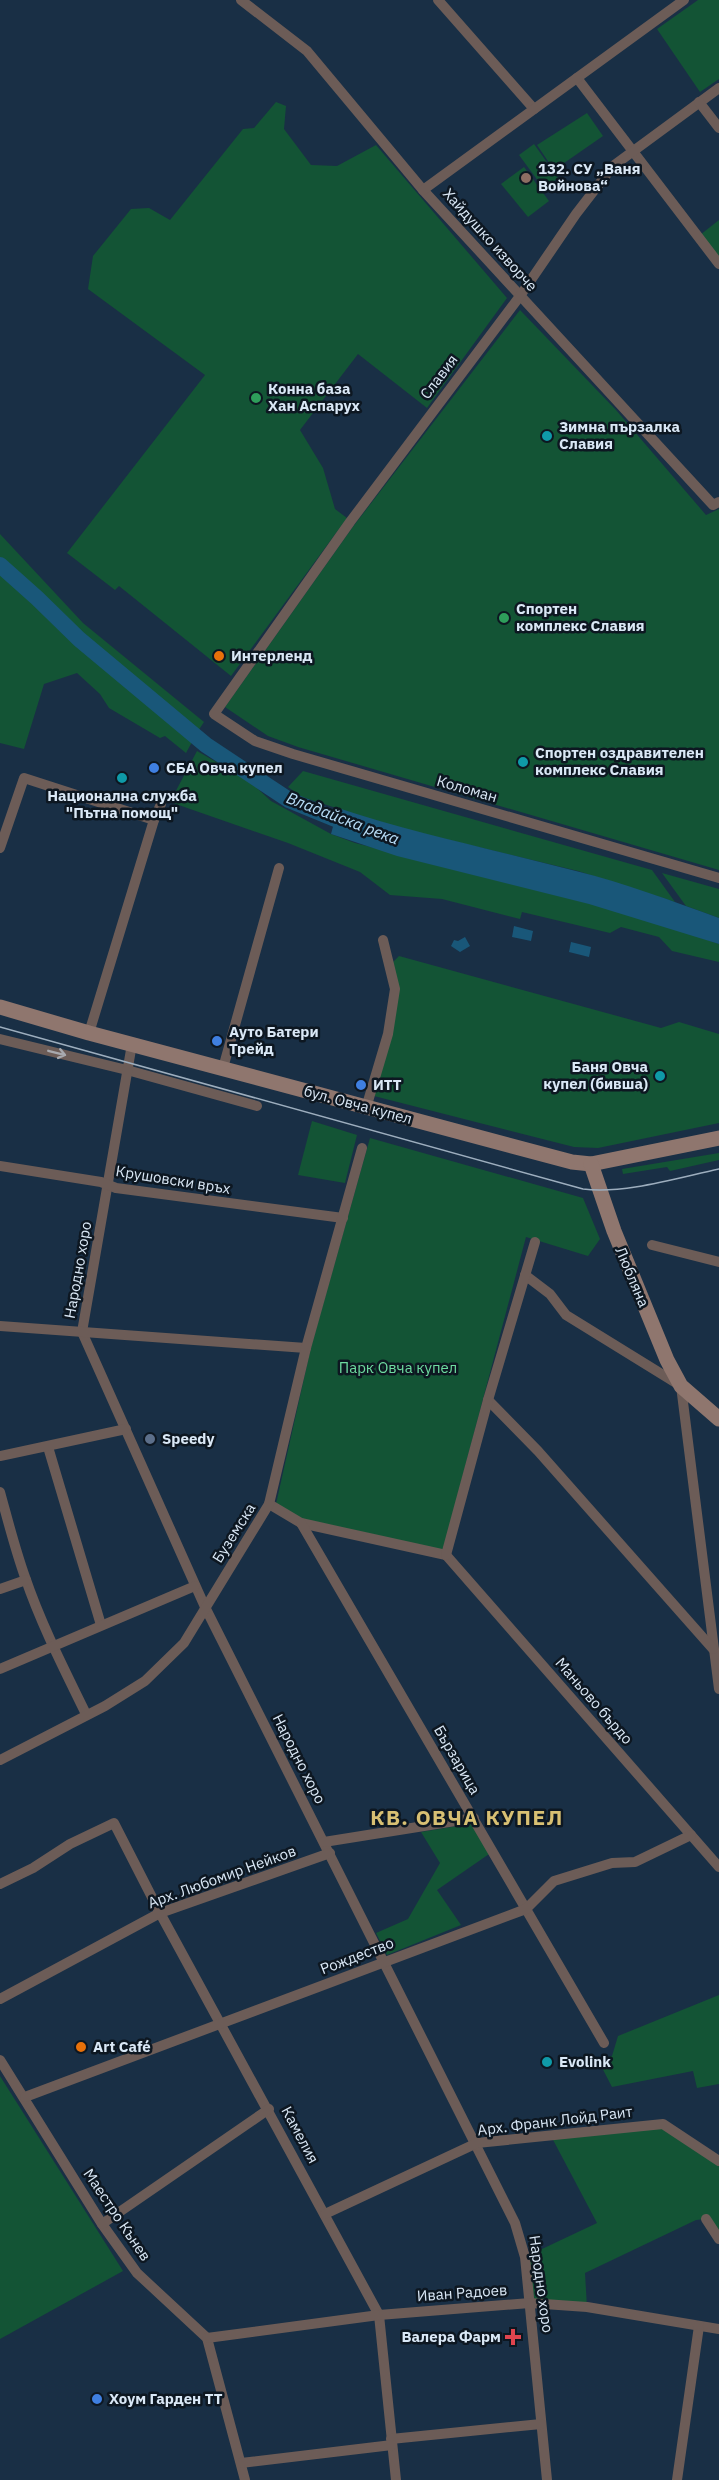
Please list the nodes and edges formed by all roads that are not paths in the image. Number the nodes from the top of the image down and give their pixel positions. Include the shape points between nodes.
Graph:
1 (438, 0) edge
2 (684, 0) edge
3 (244, 1) edge
4 (577, 78) junction
5 (719, 88) edge
6 (699, 102) junction
7 (534, 110) junction
8 (719, 128) edge
9 (632, 152) junction
10 (423, 190) junction
11 (719, 264) edge
12 (520, 296) junction
13 (716, 503) edge
14 (214, 714) joint
15 (161, 804) dead end
16 (154, 820) junction
17 (0, 848) edge
18 (279, 867) dead end
19 (719, 878) edge
20 (383, 940) dead end
21 (0, 1007) edge
22 (89, 1033) junction
23 (0, 1039) edge
24 (132, 1044) junction
25 (223, 1068) junction
26 (127, 1070) junction
27 (257, 1106) dead end
28 (366, 1108) junction
29 (719, 1138) edge
30 (362, 1148) dead end
31 (591, 1164) junction
32 (0, 1166) edge
33 (108, 1185) junction
34 (343, 1218) junction
35 (535, 1242) dead end
36 (652, 1245) dead end
37 (719, 1262) edge
38 (525, 1275) junction
39 (0, 1326) edge
40 (82, 1332) junction
41 (306, 1348) junction
42 (681, 1386) junction
43 (488, 1400) junction
44 (719, 1419) edge
45 (126, 1429) junction
46 (48, 1447) junction
47 (0, 1456) edge
48 (0, 1492) edge
49 (269, 1504) junction
50 (301, 1523) junction
51 (446, 1555) junction
52 (26, 1580) junction
53 (195, 1587) junction
54 (0, 1589) edge
55 (205, 1607) junction
56 (101, 1625) junction
57 (53, 1646) junction
58 (716, 1652) edge
59 (0, 1669) edge
60 (719, 1689) edge
61 (86, 1714) junction
62 (0, 1760) edge
63 (474, 1818) junction
64 (691, 1835) junction
65 (324, 1842) junction
66 (330, 1853) junction
67 (719, 1868) edge
68 (0, 1884) edge
69 (526, 1909) junction
70 (160, 1913) junction
71 (384, 1961) junction
72 (0, 1999) edge
73 (220, 2024) junction
74 (604, 2043) dead end
75 (0, 2060) edge
76 (25, 2097) junction
77 (268, 2109) junction
78 (477, 2143) junction
79 (719, 2162) edge
80 (325, 2214) junction
81 (706, 2219) dead end
82 (102, 2224) junction
83 (719, 2239) edge
84 (530, 2303) junction
85 (380, 2315) junction
86 (699, 2326) junction
87 (719, 2329) edge
88 (207, 2338) junction
89 (541, 2424) junction
90 (392, 2442) junction
91 (241, 2463) junction
92 (245, 2480) edge
93 (396, 2480) edge
94 (547, 2480) edge
95 (677, 2480) edge

1 - 7 street
2 - 4 street
3 - 10 street, Хайдушко изворче via 307,51
4 - 7 street
4 - 9 street
5 - 6 street, Славия
6 - 8 street
6 - 9 street, Славия
7 - 10 street
9 - 11 street
9 - 12 street, Славия via 613,166
10 - 12 street, Хайдушко изворче
12 - 13 street, Хайдушко изворче
12 - 14 street, Славия via 355,515
14 - 19 street, Коломан via 255,741 293,754
15 - 16 street
16 - 17 street via 24,778
16 - 22 street
18 - 25 street
20 - 28 street via 395,989 388,1034
21 - 22 main road, бул. Овча купел
22 - 24 main road, бул. Овча купел
23 -> 26 street
24 - 25 main road, бул. Овча купел
24 - 26 street, Народно хоро
25 - 28 main road, бул. Овча купел
26 - 27 street
26 - 33 street, Народно хоро
28 - 31 main road, бул. Овча купел
29 - 31 main road, бул. Овча купел
30 - 34 street, Буземска
31 - 42 main road, Любляна via 614,1232
32 - 33 street, Крушовски връх
33 - 34 street, Крушовски връх
33 - 40 street, Народно хоро
34 - 41 street, Буземска
35 - 38 street
36 - 37 street
38 - 42 street, Любляна via 550,1294 566,1315
38 - 43 street
39 - 40 street
40 - 41 street
40 - 45 street, Народно хоро
41 - 49 street, Буземска
42 - 44 main road, Любляна
42 - 58 street
43 - 51 street
43 - 58 street
45 - 46 street
45 - 53 street, Народно хоро
46 - 47 street
46 - 56 street
48 - 52 street
49 - 50 street
49 - 55 street, Буземска
50 - 51 street
50 - 63 street, Бързарица
51 - 64 street, Маньово бърдо
52 - 54 street
52 - 57 street
53 - 55 street, Народно хоро
53 - 56 street
55 - 61 street, Буземска via 184,1643 146,1681
55 - 65 street, Народно хоро
56 - 57 street
57 - 59 street
57 - 61 street
58 - 60 street
61 - 62 street, Буземска
63 - 65 street
63 - 69 street, Бързарица
64 - 67 street, Маньово бърдо
64 - 69 street, Рождество via 635,1862 612,1863 554,1881
65 - 66 street, Народно хоро
66 - 70 street, Арх. Любомир Нейков
66 - 71 street, Народно хоро
68 - 70 street, Камелия via 114,1823
69 - 71 street, Рождество
69 - 74 street, Бързарица
70 - 72 street, Арх. Любомир Нейков
70 - 73 street, Камелия
71 - 73 street, Рождество
71 - 78 street, Народно хоро
73 - 76 street, Рождество
73 - 77 street, Камелия
75 - 76 street, Маестро Кънев
76 - 82 street, Маестро Кънев
77 - 80 street, Камелия
77 - 82 street
78 - 79 street, Арх. Франк Лойд Раит via 663,2124
78 - 80 street, Арх. Франк Лойд Раит
78 - 84 street, Народно хоро via 516,2223 525,2257
80 - 85 street, Камелия
81 - 83 street
82 - 88 street, Маестро Кънев via 137,2273
84 - 85 street, Иван Радоев
84 - 86 street, Иван Радоев via 587,2307
84 - 89 street, Народно хоро
85 - 88 street, Иван Радоев
85 - 90 street, Камелия
86 - 87 street, Иван Радоев
86 - 95 street
88 - 91 street
89 - 90 street
89 - 94 street, Народно хоро
90 - 91 street
90 - 93 street, Камелия
91 - 92 street

